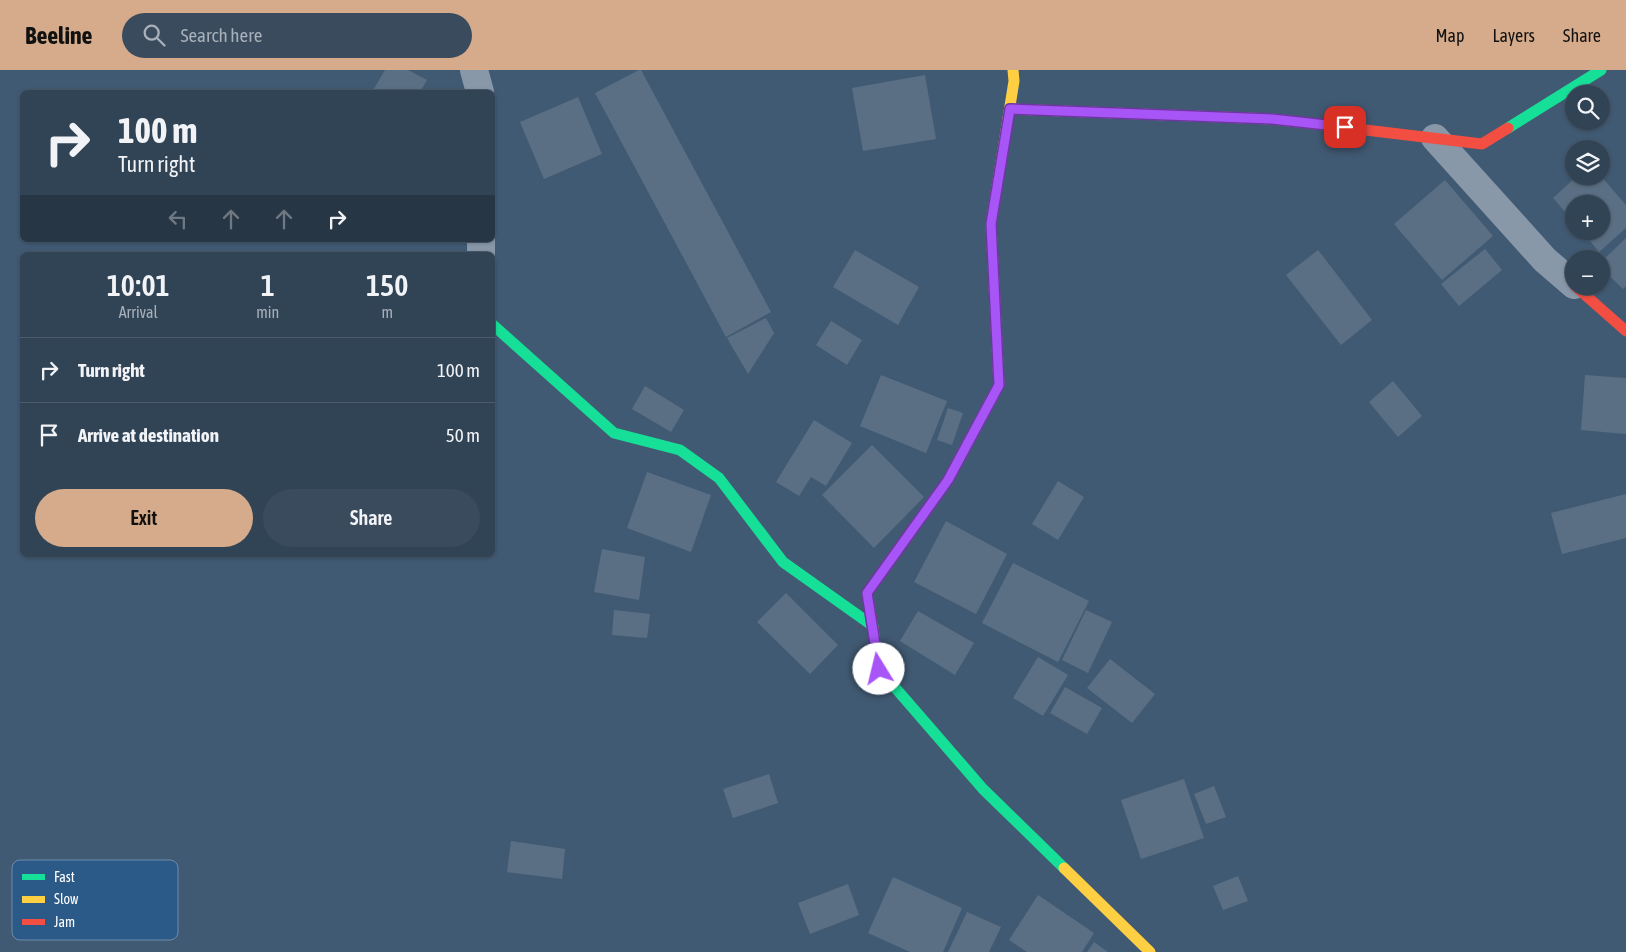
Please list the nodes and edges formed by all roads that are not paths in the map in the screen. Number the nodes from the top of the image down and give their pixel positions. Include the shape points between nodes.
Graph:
1 (474, 70) edge
2 (1013, 70) edge
3 (1601, 70) edge
4 (479, 90) edge
5 (1010, 109) junction
6 (1435, 138) junction
7 (1565, 278) edge
8 (1584, 295) edge
9 (495, 327) edge
10 (1626, 331) edge
11 (872, 626) junction
12 (1150, 952) edge

1 - 4 street
2 - 5 street
3 - 6 street via 1482,144
5 - 6 street via 1272,119
5 - 11 street via 991,224 999,385 948,480 867,593
6 - 7 street
8 - 10 street
9 - 11 street via 614,433 680,450 719,478 783,562
11 - 12 street via 879,669 983,789

